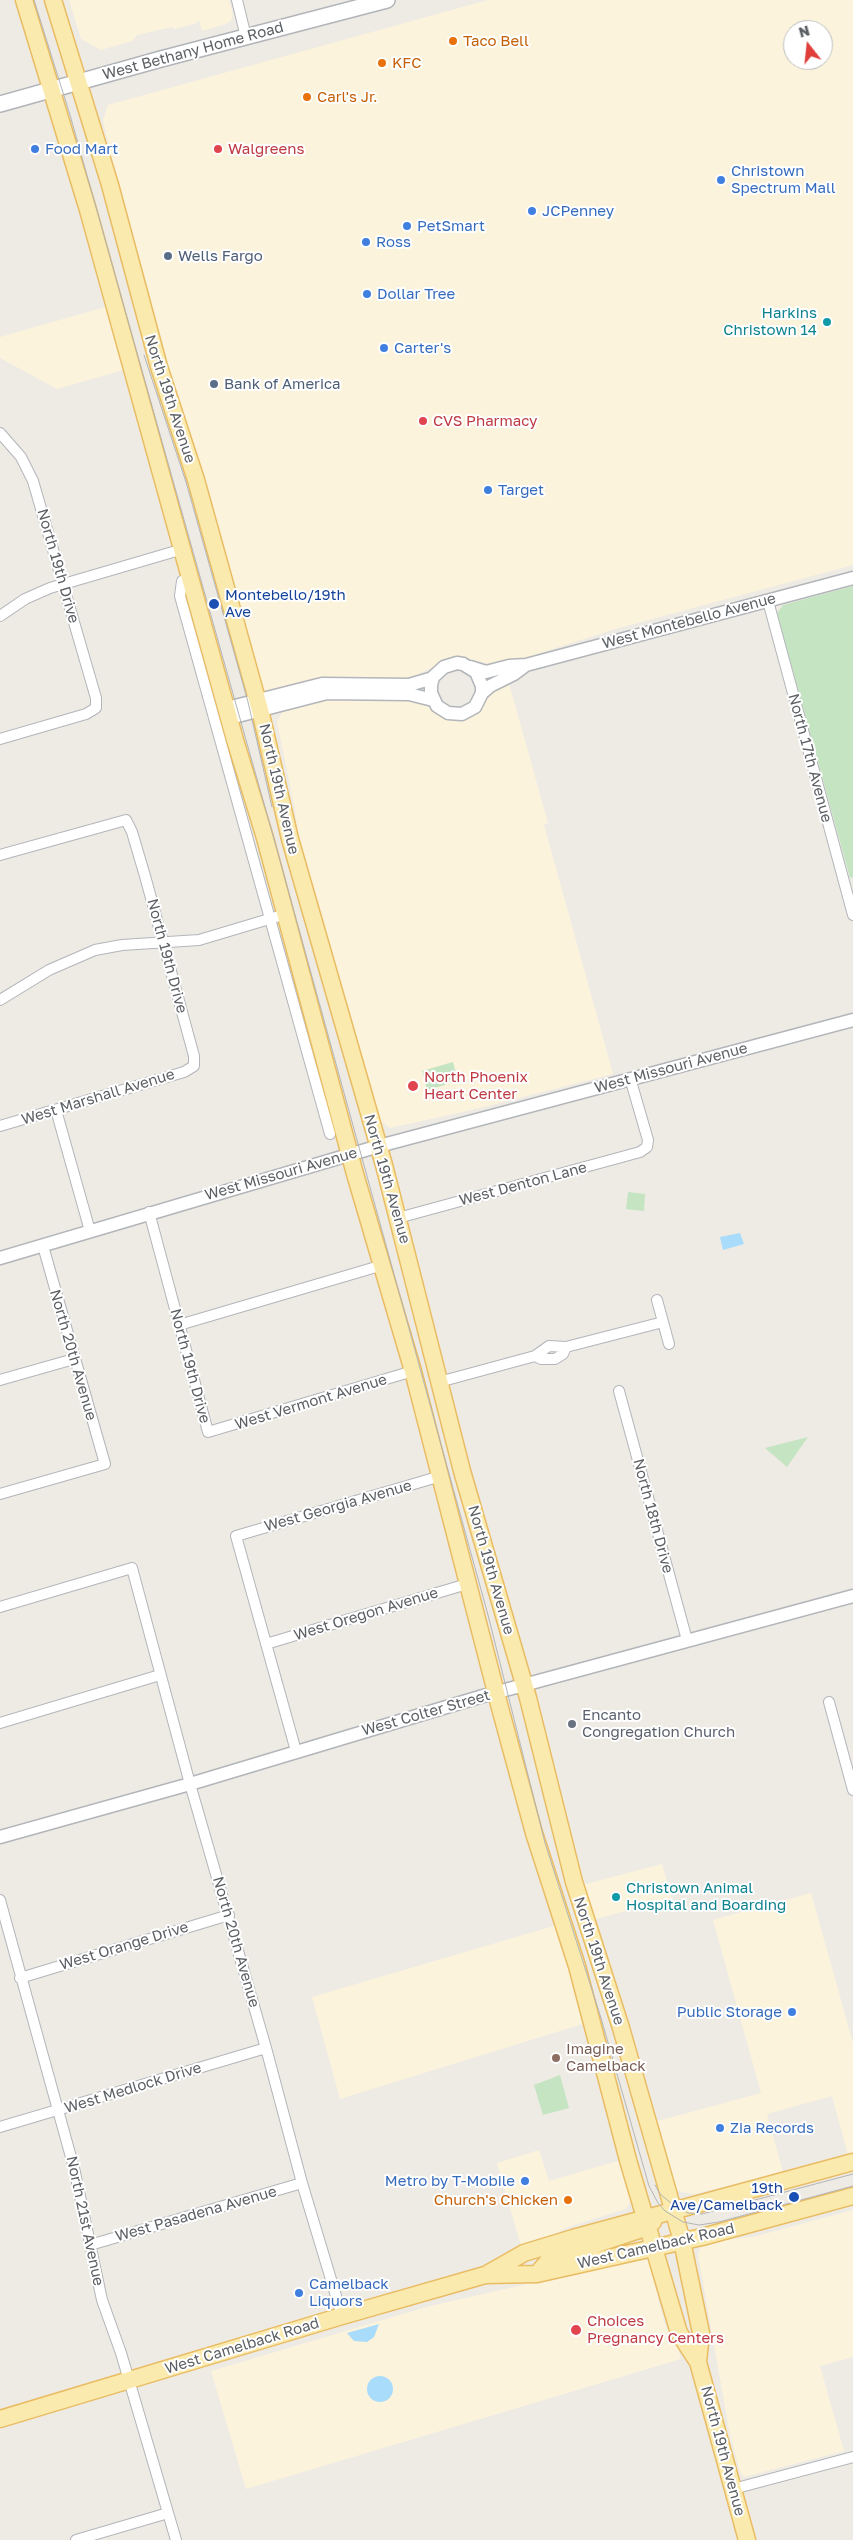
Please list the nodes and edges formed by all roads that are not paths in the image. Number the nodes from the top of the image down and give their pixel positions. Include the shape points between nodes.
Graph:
1 (24, 0) edge
2 (54, 0) edge
3 (237, 0) edge
4 (387, 0) edge
5 (246, 37) junction
6 (79, 82) junction
7 (52, 89) junction
8 (0, 104) edge
9 (0, 432) edge
10 (183, 549) junction
11 (191, 577) junction
12 (853, 578) edge
13 (63, 584) junction
14 (768, 601) junction
15 (0, 616) edge
16 (526, 664) junction
17 (470, 667) junction
18 (433, 678) junction
19 (482, 693) junction
20 (433, 700) junction
21 (258, 705) junction
22 (229, 713) junction
23 (0, 739) edge
24 (0, 855) edge
25 (286, 914) junction
26 (853, 915) edge
27 (269, 919) junction
28 (164, 943) junction
29 (0, 1000) edge
30 (853, 1020) edge
31 (194, 1066) joint
32 (630, 1078) junction
33 (56, 1110) junction
34 (0, 1126) edge
35 (330, 1134) dead end
36 (378, 1146) junction
37 (350, 1154) junction
38 (149, 1212) junction
39 (398, 1218) junction
40 (90, 1230) junction
41 (42, 1246) junction
42 (0, 1258) edge
43 (383, 1265) junction
44 (657, 1300) dead end
45 (663, 1322) junction
46 (180, 1324) junction
47 (669, 1344) dead end
48 (566, 1347) junction
49 (535, 1356) junction
50 (74, 1359) junction
51 (413, 1371) junction
52 (0, 1380) edge
53 (439, 1382) junction
54 (619, 1391) dead end
55 (208, 1432) joint
56 (441, 1476) junction
57 (0, 1494) edge
58 (467, 1584) junction
59 (853, 1596) edge
60 (0, 1607) edge
61 (687, 1640) junction
62 (266, 1644) junction
63 (160, 1675) junction
64 (524, 1685) junction
65 (496, 1692) junction
66 (829, 1702) dead end
67 (0, 1723) edge
68 (296, 1751) junction
69 (190, 1784) junction
70 (853, 1790) edge
71 (0, 1837) edge
72 (0, 1900) edge
73 (229, 1915) junction
74 (20, 1978) junction
75 (266, 2048) junction
76 (59, 2110) junction
77 (0, 2128) edge
78 (853, 2162) edge
79 (302, 2183) junction
80 (853, 2196) edge
81 (651, 2217) junction
82 (682, 2241) junction
83 (90, 2245) junction
84 (657, 2247) junction
85 (537, 2274) junction
86 (485, 2275) junction
87 (342, 2316) junction
88 (698, 2362) junction
89 (129, 2380) junction
90 (0, 2418) edge
91 (853, 2457) edge
92 (733, 2489) junction
93 (168, 2513) junction
94 (76, 2540) edge
95 (176, 2540) edge
96 (747, 2540) edge

1 - 7 main road, North 19th Avenue
2 - 6 main road, North 19th Avenue
3 - 5 street
4 - 5 main road, West Bethany Home Road
5 - 6 main road, West Bethany Home Road
6 - 7 main road, West Bethany Home Road
6 - 21 main road, North 19th Avenue via 152,344 196,480
7 - 8 main road, West Bethany Home Road
7 - 10 main road, North 19th Avenue
9 - 13 street, North 19th Drive via 21,458 33,481
10 - 11 main road, North 19th Avenue
10 - 13 street
11 - 22 main road, North 19th Avenue
11 - 27 street via 182,581 180,596
12 - 14 street, West Montebello Avenue
13 - 15 street via 25,599
13 - 23 street, North 19th Drive via 96,698 96,708 86,714
14 - 16 street, West Montebello Avenue
14 - 26 street, North 17th Avenue
16 - 17 street, West Montebello Avenue via 486,672
16 - 19 street, West Montebello Avenue
17 - 18 street via 450,664
17 - 19 street via 480,678
18 - 20 street
18 - 21 street via 409,685 322,684
19 - 20 street, West Montebello Avenue via 469,711 453,714 442,710
20 - 21 street via 409,694 327,693
21 - 22 street
21 - 36 main road, North 19th Avenue via 307,903
22 - 25 main road, North 19th Avenue
24 - 28 street, North 19th Drive via 126,820 135,840
25 - 27 street
25 - 37 main road, North 19th Avenue
27 - 28 street via 199,940
27 - 35 street
28 - 29 street via 122,946 76,956
28 - 31 street, North 19th Drive
30 - 32 street, West Missouri Avenue
31 - 33 street, West Marshall Avenue via 184,1072
32 - 36 street, West Missouri Avenue
32 - 39 street, West Denton Lane via 648,1140 647,1147 640,1152
33 - 34 street, West Marshall Avenue
33 - 40 street
36 - 37 street, West Missouri Avenue
36 - 39 main road, North 19th Avenue
37 - 38 street, West Missouri Avenue
37 - 43 main road, North 19th Avenue
38 - 40 street, West Missouri Avenue
38 - 46 street, North 19th Drive
39 - 53 main road, North 19th Avenue
40 - 41 street, West Missouri Avenue
41 - 42 street, West Missouri Avenue
41 - 50 street, North 20th Avenue
43 - 46 street
43 - 51 main road, North 19th Avenue
44 - 45 street
45 - 47 street
45 - 48 street
46 - 55 street, North 19th Drive
48 - 49 street via 549,1346
48 - 49 street via 555,1360
49 - 53 street
50 - 52 street
50 - 57 street, North 20th Avenue via 104,1464
51 - 55 street, West Vermont Avenue
51 - 56 main road, North 19th Avenue
53 - 64 main road, North 19th Avenue
54 - 61 street, North 18th Drive
56 - 58 main road, North 19th Avenue
56 - 62 street, West Georgia Avenue via 236,1536
58 - 62 street, West Oregon Avenue
58 - 65 main road, North 19th Avenue
59 - 61 street, West Colter Street
60 - 63 street, North 20th Avenue via 132,1568
61 - 64 street, West Colter Street
62 - 68 street
63 - 67 street
63 - 69 street, North 20th Avenue
64 - 65 street, West Colter Street
64 - 81 main road, North 19th Avenue via 574,1882 621,2028 667,2192
65 - 68 street, West Colter Street
65 - 81 main road, North 19th Avenue via 534,1833
66 - 70 street
68 - 69 street, West Colter Street
69 - 71 street, West Colter Street
69 - 73 street, North 20th Avenue
72 - 74 street, North 21st Avenue
73 - 74 street, West Orange Drive
73 - 75 street, North 20th Avenue
74 - 76 street, North 21st Avenue
75 - 76 street, West Medlock Drive
75 - 79 street, North 20th Avenue
76 - 77 street, West Medlock Drive
76 - 83 street, North 21st Avenue
78 - 81 main road, West Camelback Road
79 - 83 street, West Pasadena Avenue
79 - 87 street, North 20th Avenue
80 - 82 main road, West Camelback Road
81 - 82 main road, North 19th Avenue
81 - 84 main road, North 19th Avenue
81 - 85 main road via 549,2260
81 - 86 main road, West Camelback Road via 524,2253
82 - 84 main road, West Camelback Road
82 - 88 main road, North 19th Avenue via 701,2333
83 - 89 street, North 21st Avenue via 102,2300
84 - 85 main road, West Camelback Road
84 - 88 main road, North 19th Avenue via 679,2333
85 - 86 main road, West Camelback Road
86 - 87 main road, West Camelback Road
87 - 89 main road, West Camelback Road
88 - 92 main road, North 19th Avenue
89 - 90 main road, West Camelback Road
89 - 93 street, North 21st Avenue
91 - 92 street
92 - 96 main road, North 19th Avenue
93 - 94 street
93 - 95 street, North 21st Avenue

